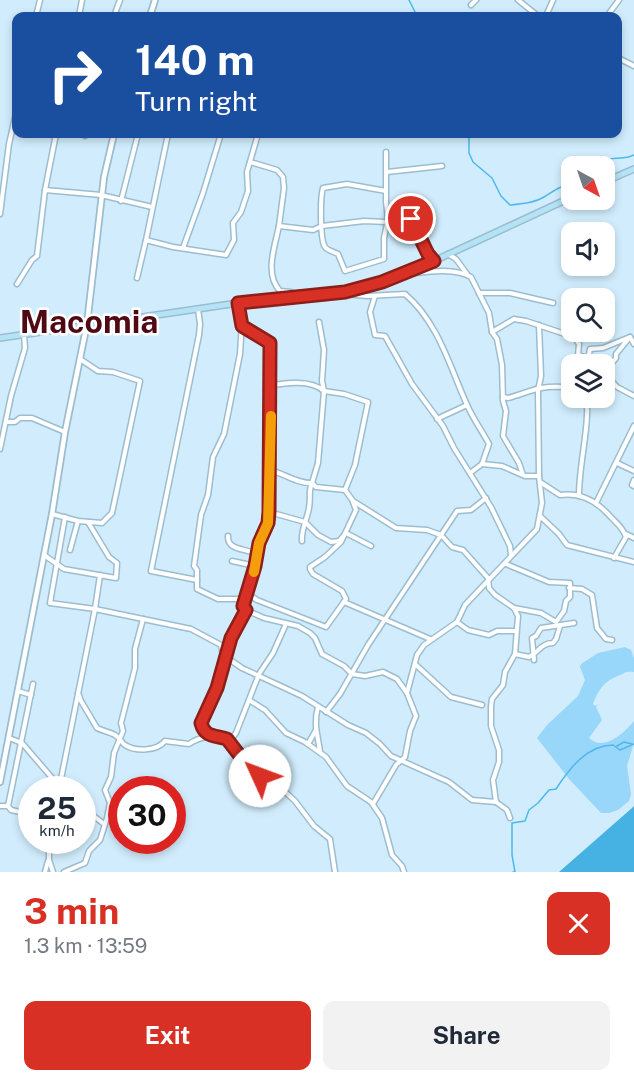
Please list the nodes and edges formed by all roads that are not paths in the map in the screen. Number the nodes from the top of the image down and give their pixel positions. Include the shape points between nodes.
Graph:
1 (518, 0) edge
2 (533, 12) edge
3 (12, 131) edge
4 (55, 138) edge
5 (113, 138) edge
6 (137, 138) edge
7 (167, 138) edge
8 (220, 138) edge
9 (257, 138) edge
10 (386, 152) dead end
11 (250, 162) junction
12 (442, 166) dead end
13 (634, 169) edge
14 (387, 172) junction
15 (615, 177) edge
16 (45, 189) junction
17 (386, 191) junction
18 (101, 195) junction
19 (121, 201) junction
20 (561, 202) edge
21 (152, 207) junction
22 (0, 214) edge
23 (388, 220) junction
24 (279, 226) junction
25 (322, 226) junction
26 (146, 240) junction
27 (183, 248) junction
28 (456, 250) junction
29 (448, 254) junction
30 (456, 260) junction
31 (434, 261) junction
32 (403, 274) junction
33 (468, 275) junction
34 (137, 278) dead end
35 (17, 284) dead end
36 (479, 292) junction
37 (333, 293) junction
38 (375, 296) junction
39 (298, 297) junction
40 (238, 303) junction
41 (554, 303) dead end
42 (198, 309) junction
43 (319, 322) dead end
44 (87, 324) junction
45 (538, 325) junction
46 (242, 326) junction
47 (492, 332) junction
48 (24, 334) junction
49 (630, 337) junction
50 (0, 338) edge
51 (634, 344) edge
52 (578, 354) edge
53 (589, 354) edge
54 (80, 359) junction
55 (615, 359) edge
56 (615, 385) edge
57 (269, 386) junction
58 (539, 387) junction
59 (561, 387) edge
60 (324, 390) junction
61 (634, 396) edge
62 (503, 397) junction
63 (467, 405) junction
64 (587, 408) edge
65 (437, 419) junction
66 (6, 422) junction
67 (634, 426) edge
68 (65, 432) junction
69 (0, 449) edge
70 (617, 463) junction
71 (482, 465) junction
72 (269, 470) junction
73 (634, 471) edge
74 (470, 473) junction
75 (522, 475) junction
76 (539, 479) junction
77 (634, 480) edge
78 (312, 483) junction
79 (634, 486) edge
80 (345, 490) junction
81 (579, 496) junction
82 (486, 498) junction
83 (353, 501) junction
84 (596, 503) junction
85 (269, 512) junction
86 (52, 514) junction
87 (540, 516) junction
88 (65, 517) junction
89 (78, 521) junction
90 (88, 522) junction
91 (304, 522) junction
92 (634, 531) edge
93 (346, 533) junction
94 (626, 534) junction
95 (441, 535) junction
96 (228, 536) dead end
97 (633, 537) edge
98 (302, 541) dead end
99 (371, 546) dead end
100 (70, 550) dead end
101 (257, 554) junction
102 (44, 555) junction
103 (511, 555) junction
104 (614, 558) junction
105 (231, 561) dead end
106 (634, 562) edge
107 (57, 564) junction
108 (506, 564) junction
109 (255, 566) junction
110 (100, 575) junction
111 (197, 580) junction
112 (488, 581) junction
113 (569, 588) junction
114 (248, 594) junction
115 (244, 600) junction
116 (344, 602) junction
117 (514, 608) junction
118 (96, 609) junction
119 (246, 610) junction
120 (143, 619) junction
121 (384, 620) junction
122 (559, 620) junction
123 (457, 622) junction
124 (574, 623) dead end
125 (286, 624) junction
126 (560, 626) junction
127 (516, 631) junction
128 (430, 639) junction
129 (612, 640) dead end
130 (515, 654) junction
131 (226, 657) junction
132 (533, 657) junction
133 (415, 664) junction
134 (259, 674) junction
135 (352, 674) junction
136 (33, 684) dead end
137 (18, 691) junction
138 (78, 693) junction
139 (407, 693) junction
140 (31, 694) junction
141 (249, 700) junction
142 (482, 705) dead end
143 (318, 707) junction
144 (326, 712) junction
145 (316, 730) junction
146 (212, 737) junction
147 (9, 738) junction
148 (120, 739) junction
149 (229, 743) junction
150 (22, 744) junction
151 (308, 744) junction
152 (320, 752) junction
153 (402, 761) junction
154 (50, 776) edge
155 (62, 776) edge
156 (0, 782) edge
157 (496, 802) junction
158 (373, 804) junction
159 (0, 806) edge
160 (8, 806) junction
161 (18, 812) edge
162 (96, 818) edge
163 (510, 818) dead end
164 (104, 824) junction
165 (49, 854) edge
166 (49, 860) junction
167 (45, 872) edge
168 (53, 872) edge
169 (64, 872) edge
170 (335, 872) edge
171 (404, 872) edge

1 - 2 street
3 - 22 street
4 - 16 street
5 - 18 street
6 - 19 street
7 - 21 street
8 - 27 street
9 - 11 street
10 - 14 street
11 - 24 street via 277,170 283,177
11 - 27 street via 248,191 233,223 234,240 226,255
12 - 14 street
13 - 15 main road
14 - 17 street
16 - 18 street
16 - 35 street via 37,256
17 - 23 street
17 - 25 street via 347,184 323,188
18 - 19 street
18 - 44 street
19 - 21 street
20 - 28 main road
21 - 26 street
23 - 25 street
23 - 25 street via 384,260 347,271 338,254 324,246
23 - 31 street via 411,219
24 - 25 street via 313,230
24 - 39 street via 271,267 274,285
26 - 27 street
26 - 34 street
28 - 29 main road
28 - 30 street
29 - 30 street
29 - 31 main road
30 - 33 street
31 - 32 main road
32 - 33 street
32 - 37 main road
33 - 36 street
36 - 41 street via 517,294
36 - 47 street via 489,313
37 - 38 street
37 - 39 main road
38 - 63 street via 405,294 421,310 450,361
38 - 65 street via 370,312 375,334 385,336
39 - 40 main road
40 - 42 main road
40 - 46 street
42 - 44 main road
42 - 111 street via 199,335 151,571
43 - 60 street
44 - 48 main road
44 - 54 street
45 - 47 street via 514,319
45 - 52 street via 574,337 579,344
45 - 58 street
46 - 57 street via 270,343
46 - 111 street via 224,434 213,457 201,516 194,567
47 - 62 street via 502,365
48 - 50 main road
48 - 66 street via 25,348
49 - 51 street
49 - 53 street via 590,349
49 - 55 street
54 - 68 street
54 - 90 street via 98,371 140,381 112,513 102,523
56 - 61 street
57 - 60 street via 314,384
57 - 72 street
58 - 59 street
58 - 62 street
58 - 76 street
60 - 78 street via 318,463
60 - 80 street via 368,402 355,465
62 - 75 street via 503,436
63 - 65 street
63 - 71 street via 489,444
64 - 81 street
65 - 74 street
66 - 68 street via 32,418
66 - 69 street
67 - 70 street
68 - 86 street
70 - 73 street
70 - 84 street
71 - 74 street
71 - 75 street via 502,466
72 - 78 street
72 - 85 street
74 - 82 street
75 - 76 street
76 - 81 street via 560,495
76 - 87 street
77 - 79 street
78 - 80 street
78 - 91 street
80 - 83 street
81 - 84 street
82 - 95 street via 471,510 457,511
82 - 103 street
83 - 93 street via 356,510
83 - 95 street via 396,528
84 - 94 street
85 - 91 street
85 - 101 street
86 - 88 street
86 - 102 street
87 - 103 street via 537,529
87 - 104 street via 567,545
88 - 89 street
88 - 107 street
89 - 90 street
89 - 100 street
90 - 110 street via 109,557 117,563 116,578
91 - 93 street via 331,542 339,541
91 - 98 street
92 - 97 street
93 - 99 street
93 - 116 street via 341,542 310,567 313,574 342,591
94 - 97 street
94 - 104 street
95 - 112 street via 452,547 463,550
95 - 121 street
96 - 101 street via 231,546
101 - 109 street
102 - 107 street
102 - 137 street
103 - 108 street
104 - 106 street
105 - 109 street
107 - 110 street via 71,572
107 - 118 street via 50,603
108 - 112 street
108 - 113 street via 549,582 570,583
109 - 114 street
110 - 118 street
111 - 115 street via 197,589 218,599
112 - 117 street via 495,595
112 - 123 street via 465,605
113 - 122 street via 570,597
113 - 129 street via 592,595 597,628
114 - 115 street
114 - 116 street via 326,627
115 - 119 street
116 - 121 street
117 - 122 street via 541,614 553,622
117 - 127 street via 518,616
118 - 120 street
118 - 138 street
119 - 125 street
119 - 131 street
120 - 131 street via 191,629 221,645
120 - 148 street
121 - 128 street
121 - 135 street
122 - 126 street
123 - 127 street via 468,630 489,635
123 - 128 street
124 - 126 street
125 - 134 street
125 - 135 street via 310,633 322,654
126 - 132 street via 553,643 540,647
126 - 132 street via 540,628 532,638
127 - 130 street
128 - 133 street
130 - 132 street
130 - 157 street via 491,706 491,726 499,750 492,780
131 - 134 street
131 - 146 street via 201,723
133 - 139 street
133 - 142 street via 451,697
134 - 141 street
134 - 143 street
135 - 139 street via 383,672 397,679
135 - 144 street
136 - 140 street
137 - 140 street
137 - 147 street
138 - 148 street via 97,728
138 - 155 street
139 - 153 street via 416,716
140 - 150 street
141 - 149 street
141 - 151 street via 265,710 286,733
143 - 144 street
143 - 145 street
144 - 153 street via 366,733
145 - 151 street
145 - 152 street
146 - 148 street via 196,738 189,744 165,741 145,750 123,744
146 - 149 street via 224,738
147 - 150 street
147 - 156 street
148 - 164 street via 105,790 110,803
149 - 170 street via 247,765 259,769 265,781 281,788 330,839
150 - 154 street
150 - 160 street
151 - 152 street
152 - 158 street via 347,786
153 - 157 street via 449,782 472,800
153 - 158 street
157 - 163 street via 507,810
158 - 171 street via 382,818 392,855
159 - 160 street
160 - 161 street
162 - 164 street
164 - 169 street via 100,840 89,851 85,863
165 - 166 street
166 - 167 street
166 - 168 street

